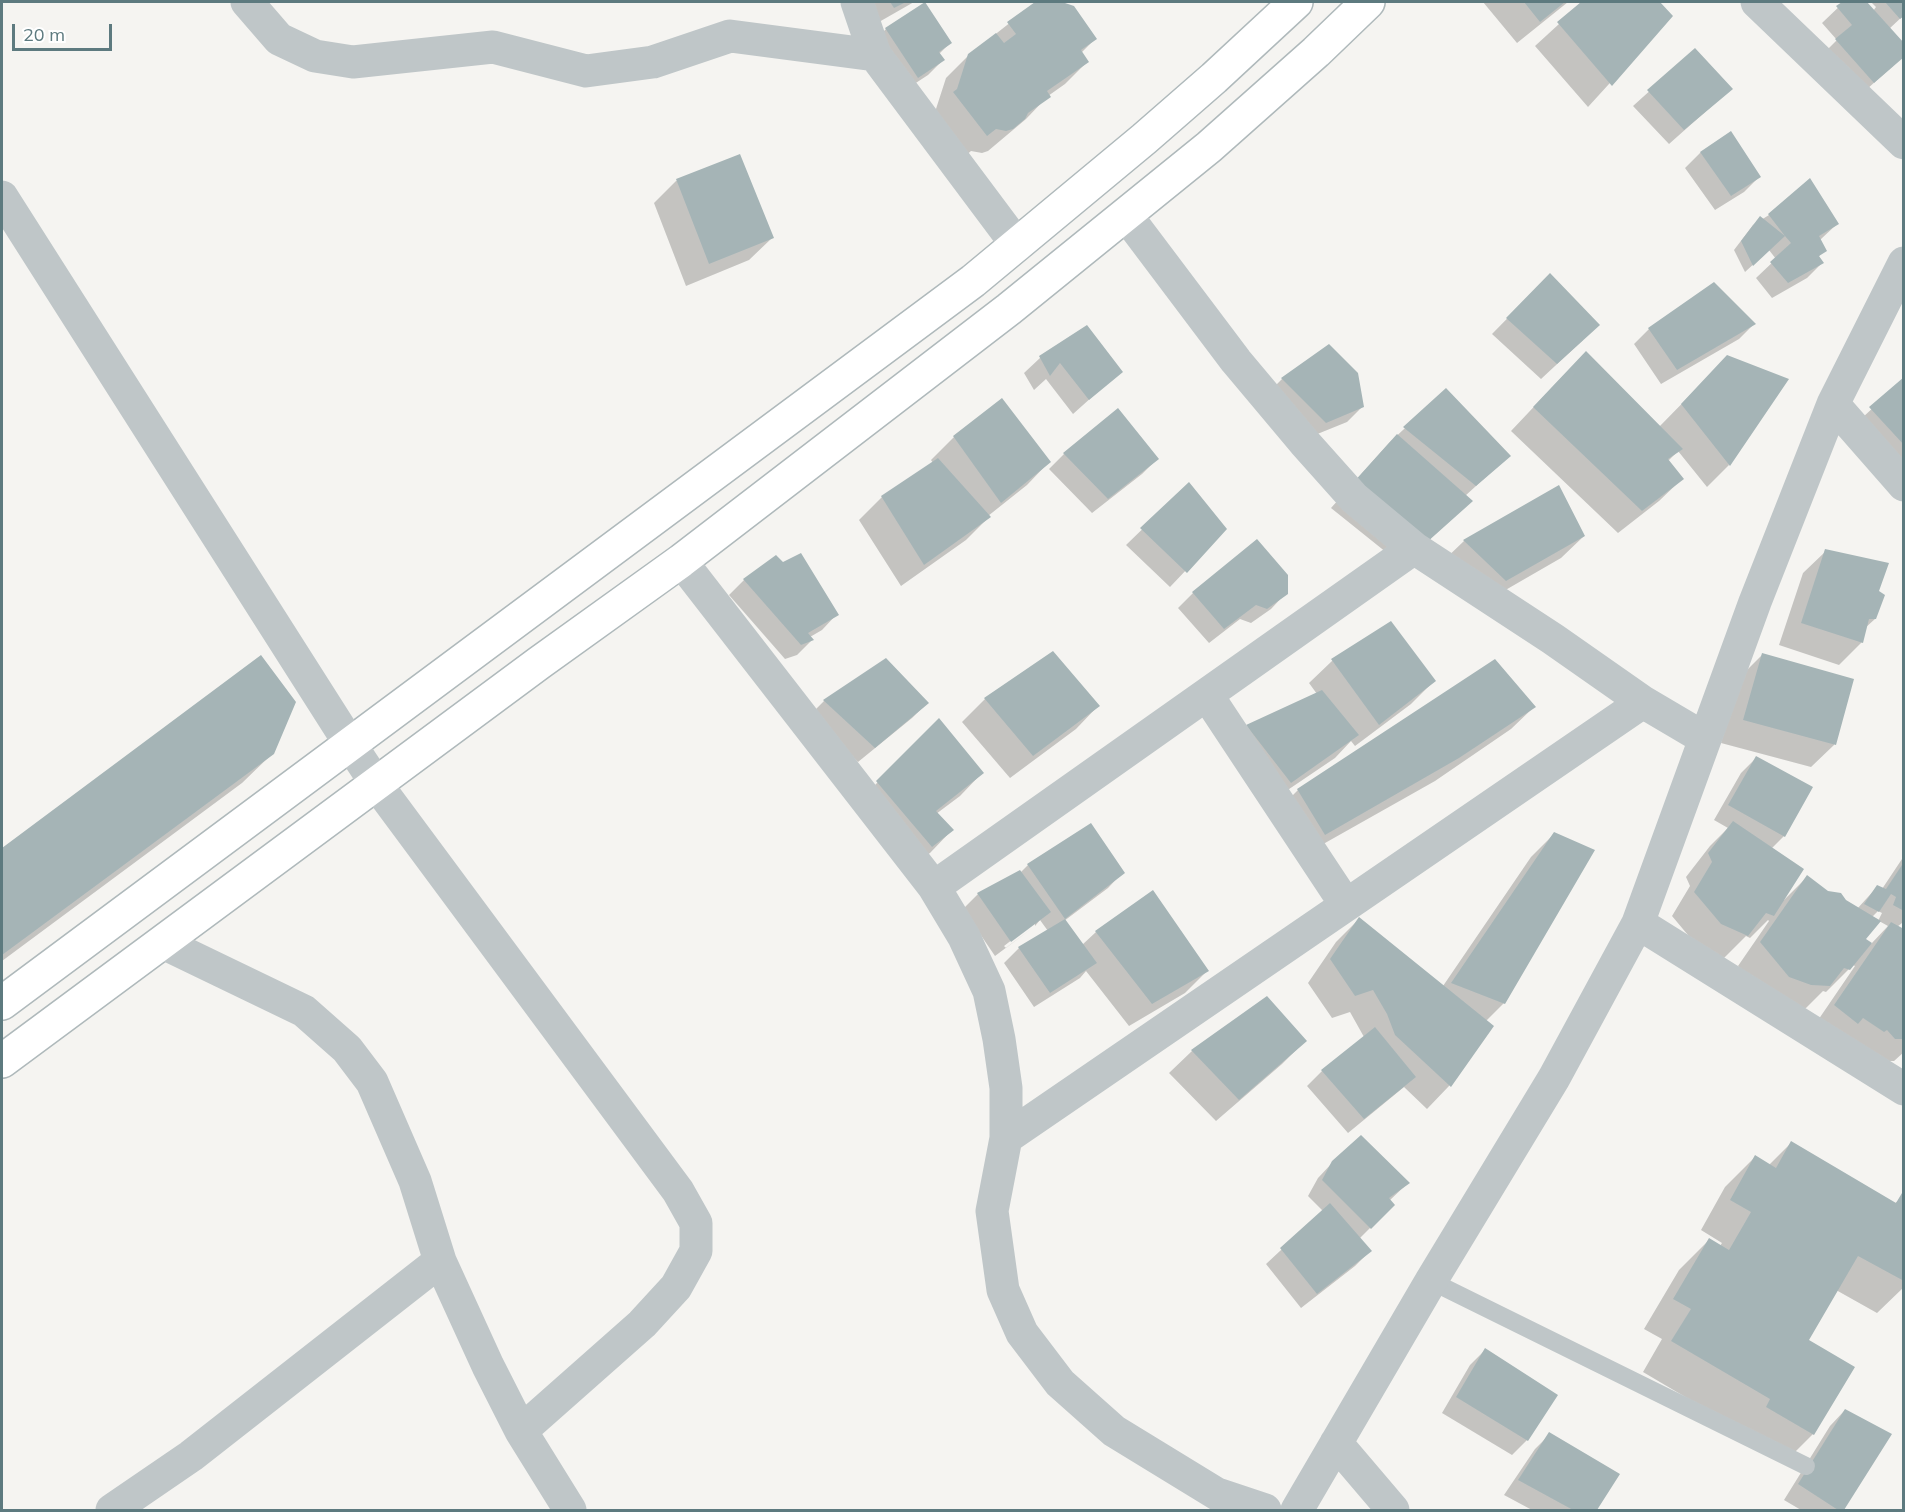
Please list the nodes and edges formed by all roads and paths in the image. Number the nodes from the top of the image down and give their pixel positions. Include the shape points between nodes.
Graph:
1 (247, 2) edge
2 (857, 2) edge
3 (1296, 2) edge
4 (1368, 2) edge
5 (1757, 2) edge
6 (875, 55) junction
7 (1904, 143) edge
8 (2, 197) edge
9 (1126, 215) junction
10 (1017, 245) junction
11 (1904, 263) edge
12 (1833, 404) junction
13 (1904, 485) edge
14 (1414, 548) junction
15 (681, 561) junction
16 (1207, 695) junction
17 (1644, 702) junction
18 (1704, 738) junction
19 (350, 744) junction
20 (377, 785) junction
21 (934, 887) junction
22 (1346, 905) junction
23 (1638, 923) junction
24 (163, 943) junction
25 (2, 1003) edge
26 (2, 1061) edge
27 (1903, 1089) edge
28 (1006, 1138) junction
29 (440, 1261) junction
30 (1431, 1281) junction
31 (521, 1431) junction
32 (1336, 1443) junction
33 (1806, 1466) dead end
34 (112, 1510) edge
35 (570, 1510) edge
36 (1265, 1510) edge
37 (1297, 1510) edge
38 (1393, 1510) edge

1 - 6 street via 279,39 315,56 353,62 493,47 586,71 653,62 730,36
2 - 6 street
3 - 10 street via 1144,139
4 - 9 street via 1209,147
5 - 7 street
6 - 10 street
8 - 19 street
9 - 14 street via 1236,361 1304,442 1354,498
9 - 15 street
10 - 19 street
11 - 12 street
12 - 13 street
12 - 18 street
14 - 16 street
14 - 17 street
15 - 20 street
15 - 21 street
16 - 21 street
16 - 22 street
17 - 18 street
17 - 22 street
18 - 23 street
19 - 20 street
19 - 25 street
20 - 24 street
20 - 31 street via 678,1191 696,1223 696,1251 676,1287 642,1324
21 - 28 street via 964,936 989,991 1006,1088
22 - 28 street
23 - 27 street
23 - 30 street via 1554,1078
24 - 26 street
24 - 29 street via 304,1011 346,1048 372,1082 391,1123
28 - 36 street via 992,1211 1003,1290 1022,1333 1060,1383 1114,1431 1217,1494
29 - 31 street
29 - 34 street via 191,1456
30 - 32 street
30 - 33 lane
31 - 35 street
32 - 37 street
32 - 38 street

